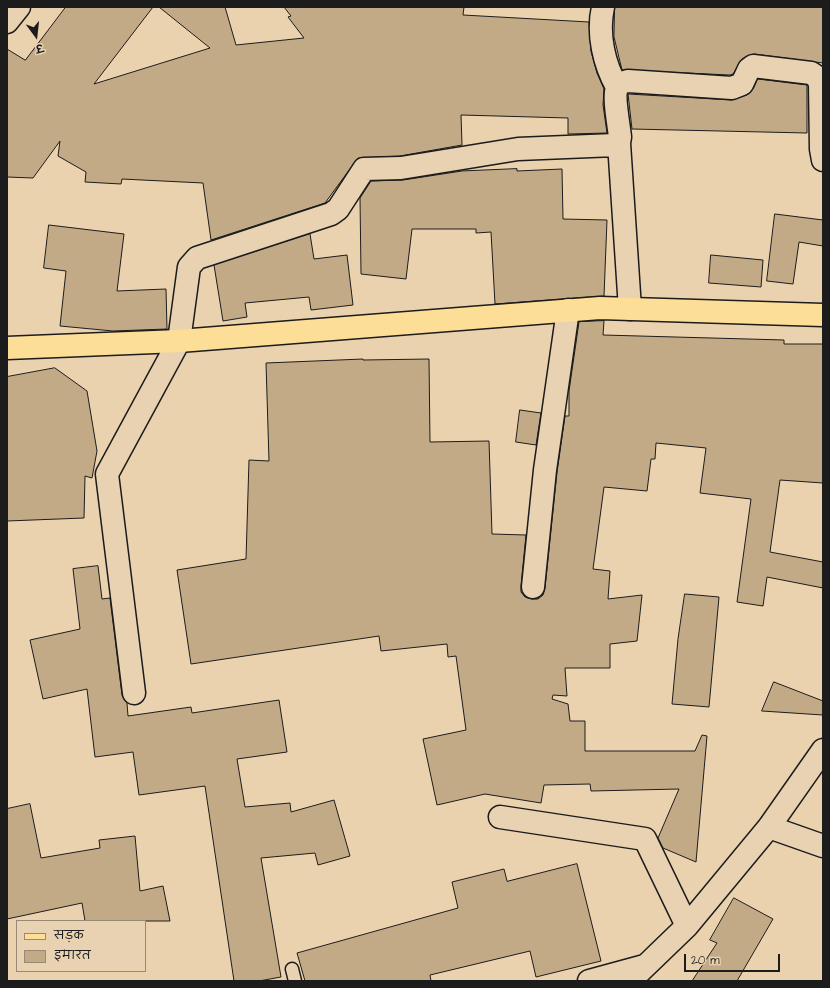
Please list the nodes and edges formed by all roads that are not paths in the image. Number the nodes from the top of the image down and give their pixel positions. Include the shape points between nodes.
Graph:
1 (19, 7) edge
2 (603, 7) edge
3 (7, 22) edge
4 (822, 84) edge
5 (617, 87) junction
6 (619, 143) junction
7 (823, 160) edge
8 (630, 309) junction
9 (568, 310) junction
10 (823, 315) edge
11 (179, 341) junction
12 (7, 348) edge
13 (533, 587) dead end
14 (134, 693) dead end
15 (823, 750) edge
16 (500, 818) dead end
17 (769, 827) junction
18 (823, 846) edge
19 (686, 926) junction
20 (637, 974) edge
21 (589, 981) edge

1 - 3 street
2 - 5 street via 601,33 604,54 608,71
4 - 5 street via 817,77 805,71 758,66 750,68 742,84 732,88 628,81
4 - 7 street
5 - 6 street
6 - 8 street
6 - 11 street via 608,147 518,149 401,168 364,170 338,209 331,214 197,258 189,267
8 - 9 main road
8 - 10 main road
9 - 11 main road
9 - 13 street via 545,470
11 - 12 main road
11 - 14 street via 107,474
15 - 17 street
16 - 19 street via 645,839
17 - 18 street
17 - 19 street
19 - 20 street
20 - 21 street

